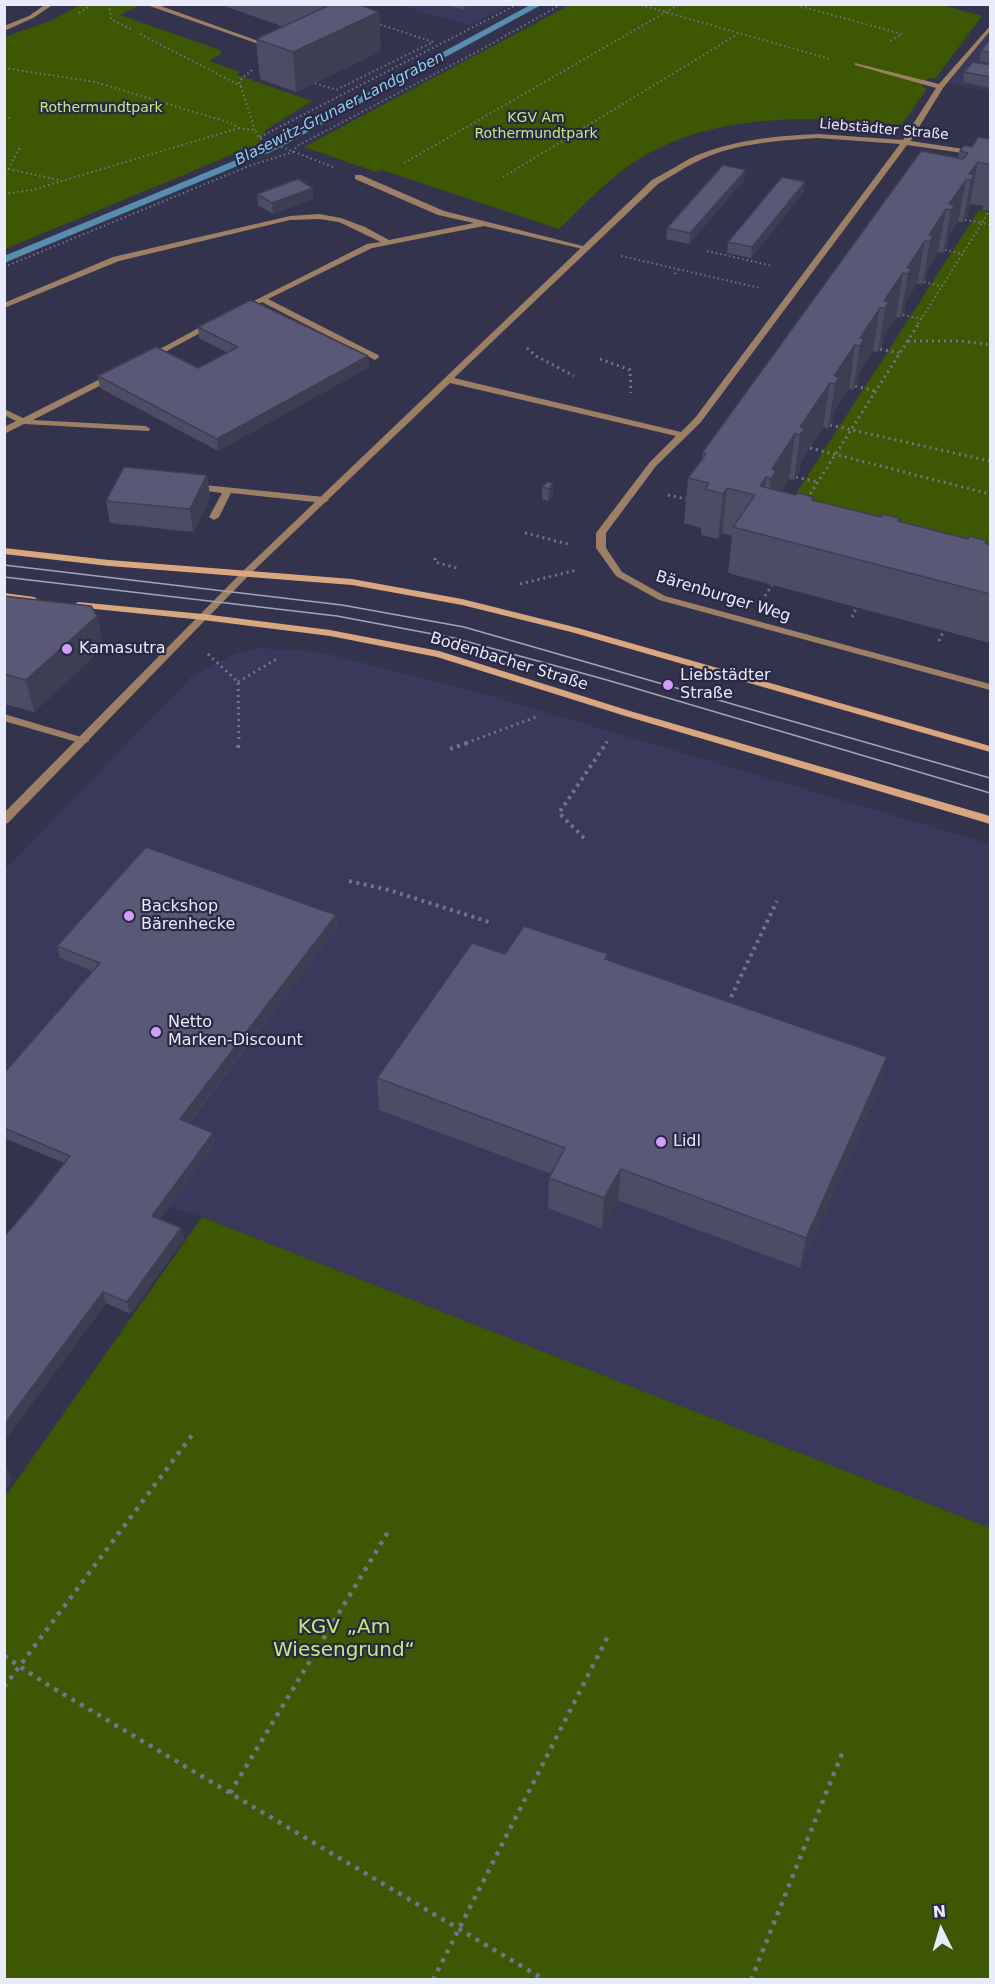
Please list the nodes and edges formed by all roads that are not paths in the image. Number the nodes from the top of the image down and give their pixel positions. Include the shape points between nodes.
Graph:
1 (51, 4) edge
2 (147, 4) edge
3 (990, 28) edge
4 (4, 29) edge
5 (287, 53) edge
6 (858, 64) road end
7 (940, 87) junction
8 (905, 143) junction
9 (990, 155) edge
10 (358, 177) road end
11 (482, 224) junction
12 (387, 242) junction
13 (587, 248) junction
14 (262, 299) junction
15 (4, 306) edge
16 (231, 315) edge
17 (221, 320) edge
18 (375, 357) dead end
19 (138, 363) edge
20 (117, 374) edge
21 (450, 381) junction
22 (4, 411) edge
23 (24, 422) junction
24 (147, 429) dead end
25 (4, 431) edge
26 (683, 435) junction
27 (181, 486) edge
28 (228, 490) junction
29 (324, 500) junction
30 (214, 517) dead end
31 (4, 551) edge
32 (246, 573) junction
33 (4, 596) edge
34 (46, 602) edge
35 (67, 604) edge
36 (203, 617) junction
37 (990, 687) edge
38 (4, 717) edge
39 (84, 741) junction
40 (990, 749) edge
41 (4, 820) edge
42 (990, 820) edge

1 - 4 street
2 - 5 street
3 - 7 street
6 - 7 street
7 - 8 street
8 - 9 street, Liebstädter Straße
8 - 13 street, Liebstädter Straße via 821,136 733,145 679,165 655,182
8 - 26 street
10 - 11 street via 441,213
11 - 12 street
11 - 13 street
12 - 14 street via 370,246
12 - 15 street via 336,217 290,218 117,259
13 - 21 street, Liebstädter Straße
14 - 16 street
14 - 18 street
17 - 19 street
20 - 23 street
21 - 26 street
21 - 29 street, Liebstädter Straße
22 - 23 street
23 - 24 street
23 - 25 street
26 - 37 street, Bärenburger Weg via 652,464 602,533 601,548 619,574 662,598
27 - 28 street
28 - 29 street
28 - 30 street
29 - 32 street, Liebstädter Straße
31 - 32 street
32 - 36 street, Liebstädter Straße
32 - 40 street via 352,582 508,612
33 - 34 street
35 - 36 street, Bodenbacher Straße
36 - 39 street, Liebstädter Straße
36 - 42 street, Bodenbacher Straße via 330,633 438,654
38 - 39 street
39 - 41 street, Liebstädter Straße

